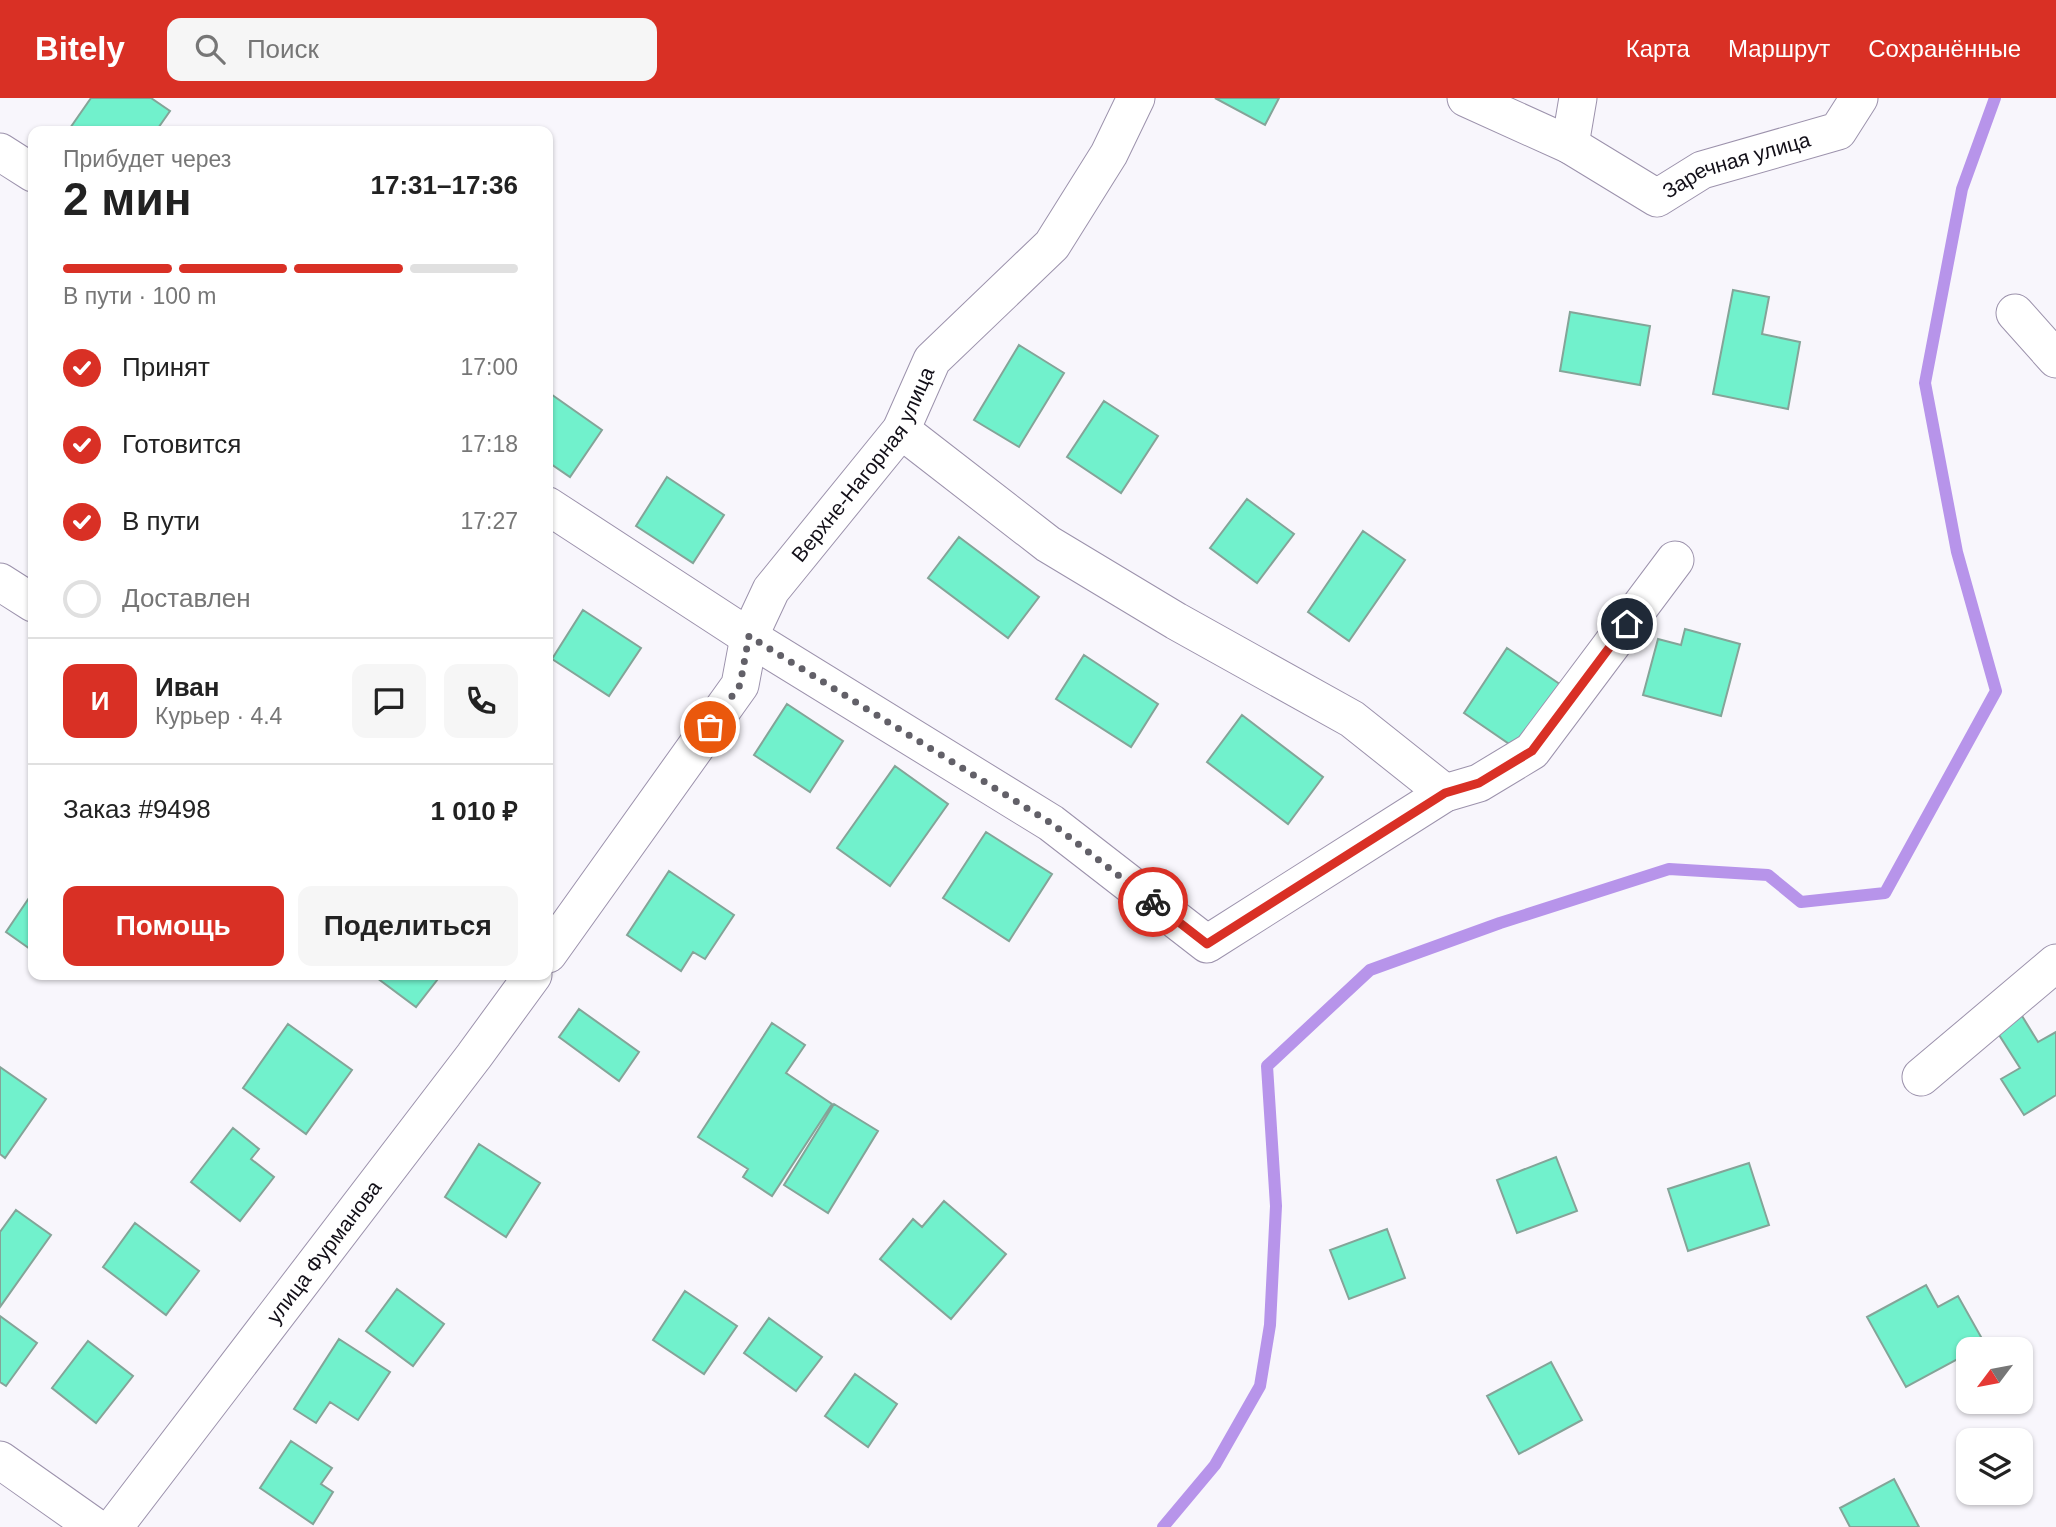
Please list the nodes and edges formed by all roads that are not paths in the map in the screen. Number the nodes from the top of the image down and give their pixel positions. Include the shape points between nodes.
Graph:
1 (1136, 98) edge
2 (1466, 98) edge
3 (1578, 98) edge
4 (1859, 98) edge
5 (1570, 145) junction
6 (0, 152) edge
7 (28, 170) edge
8 (2015, 313) dead end
9 (2056, 359) edge
10 (901, 429) junction
11 (553, 509) edge
12 (1675, 560) dead end
13 (0, 582) edge
14 (28, 600) edge
15 (749, 636) junction
16 (1445, 793) junction
17 (553, 939) edge
18 (2056, 963) edge
19 (529, 980) edge
20 (1921, 1077) dead end
21 (0, 1460) edge
22 (95, 1527) edge
23 (114, 1527) edge

1 - 10 street, Верхне-Нагорная улица via 1109,154 1052,245 932,360
2 - 5 street
3 - 5 street
4 - 5 street, Заречная улица via 1838,131 1702,170 1657,198
6 - 7 street
8 - 9 street
10 - 15 street, Верхне-Нагорная улица via 771,590
10 - 16 street via 1048,544 1352,719
11 - 15 street
12 - 16 street via 1532,751 1479,783
13 - 14 street
15 - 16 street via 1051,823 1207,944
15 - 17 street via 740,685
18 - 20 street
19 - 23 street, улица Фурманова
21 - 22 street

